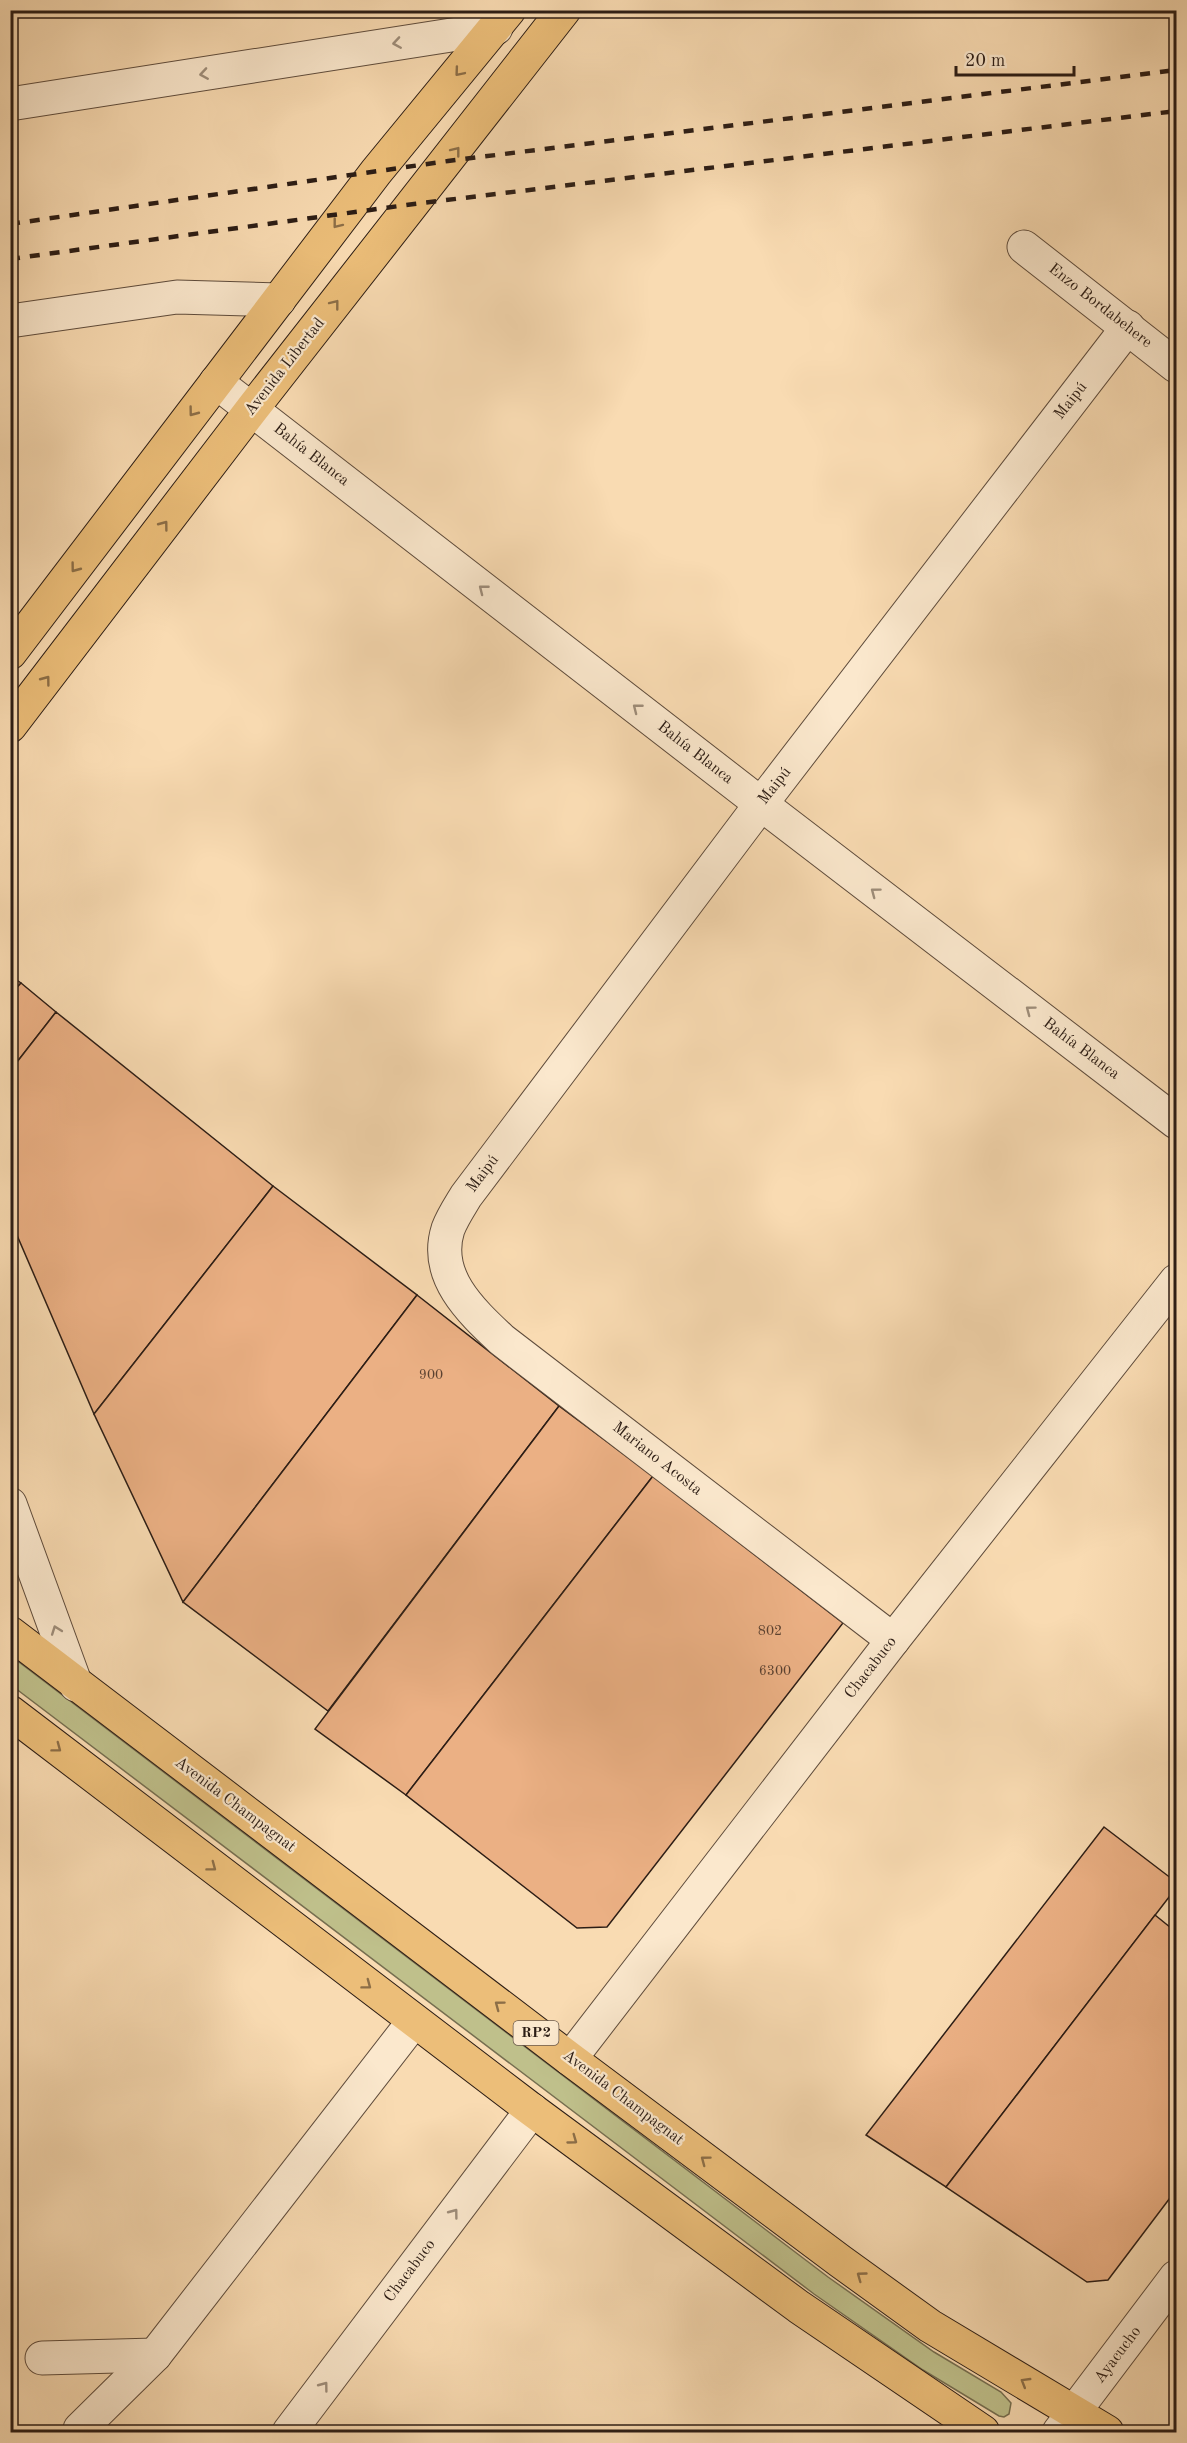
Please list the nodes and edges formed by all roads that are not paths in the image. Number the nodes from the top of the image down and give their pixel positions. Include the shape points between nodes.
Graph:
1 (564, 10) edge
2 (503, 19) edge
3 (10, 104) edge
4 (1024, 247) dead end
5 (279, 300) junction
6 (10, 321) edge
7 (1128, 327) junction
8 (1176, 366) edge
9 (216, 382) junction
10 (252, 409) junction
11 (10, 653) edge
12 (10, 726) edge
13 (761, 804) junction
14 (1176, 1122) edge
15 (446, 1257) joint
16 (1176, 1281) edge
17 (10, 1504) edge
18 (10, 1633) edge
19 (893, 1640) junction
20 (76, 1685) junction
21 (10, 1712) edge
22 (414, 2022) junction
23 (570, 2059) junction
24 (532, 2110) junction
25 (1176, 2277) edge
26 (155, 2355) junction
27 (42, 2358) dead end
28 (1067, 2422) edge
29 (80, 2429) dead end
30 (289, 2433) edge
31 (983, 2433) edge
32 (1107, 2433) edge

10 -> 1 main road, Avenida Libertad
2 -> 3 street
2 -> 5 main road via 376,172
4 - 7 street, Enzo Bordabehere
5 - 6 street via 177,297
5 - 9 main road
7 - 8 street, Enzo Bordabehere
7 - 13 street, Maipú
9 - 10 street, Bahía Blanca
9 -> 11 main road
12 -> 10 main road, Avenida Libertad
13 -> 10 street, Bahía Blanca
14 -> 13 street, Bahía Blanca
13 - 15 street, Maipú via 466,1196 448,1229
15 - 19 street, Mariano Acosta via 453,1285 470,1311 502,1340
16 - 19 street, Chacabuco
20 -> 17 street
18 - 20 main road, Avenida Champagnat / RP2
19 - 23 street, Chacabuco
23 -> 20 main road, Avenida Champagnat / RP2
21 -> 22 main road
22 - 24 main road
22 - 26 street
28 -> 23 main road, Avenida Champagnat / RP2 via 930,2326
30 -> 24 street, Chacabuco
24 -> 31 main road via 799,2307
25 - 28 street, Ayacucho
26 - 27 street
26 - 29 street
28 - 32 main road, Avenida Champagnat / RP2

